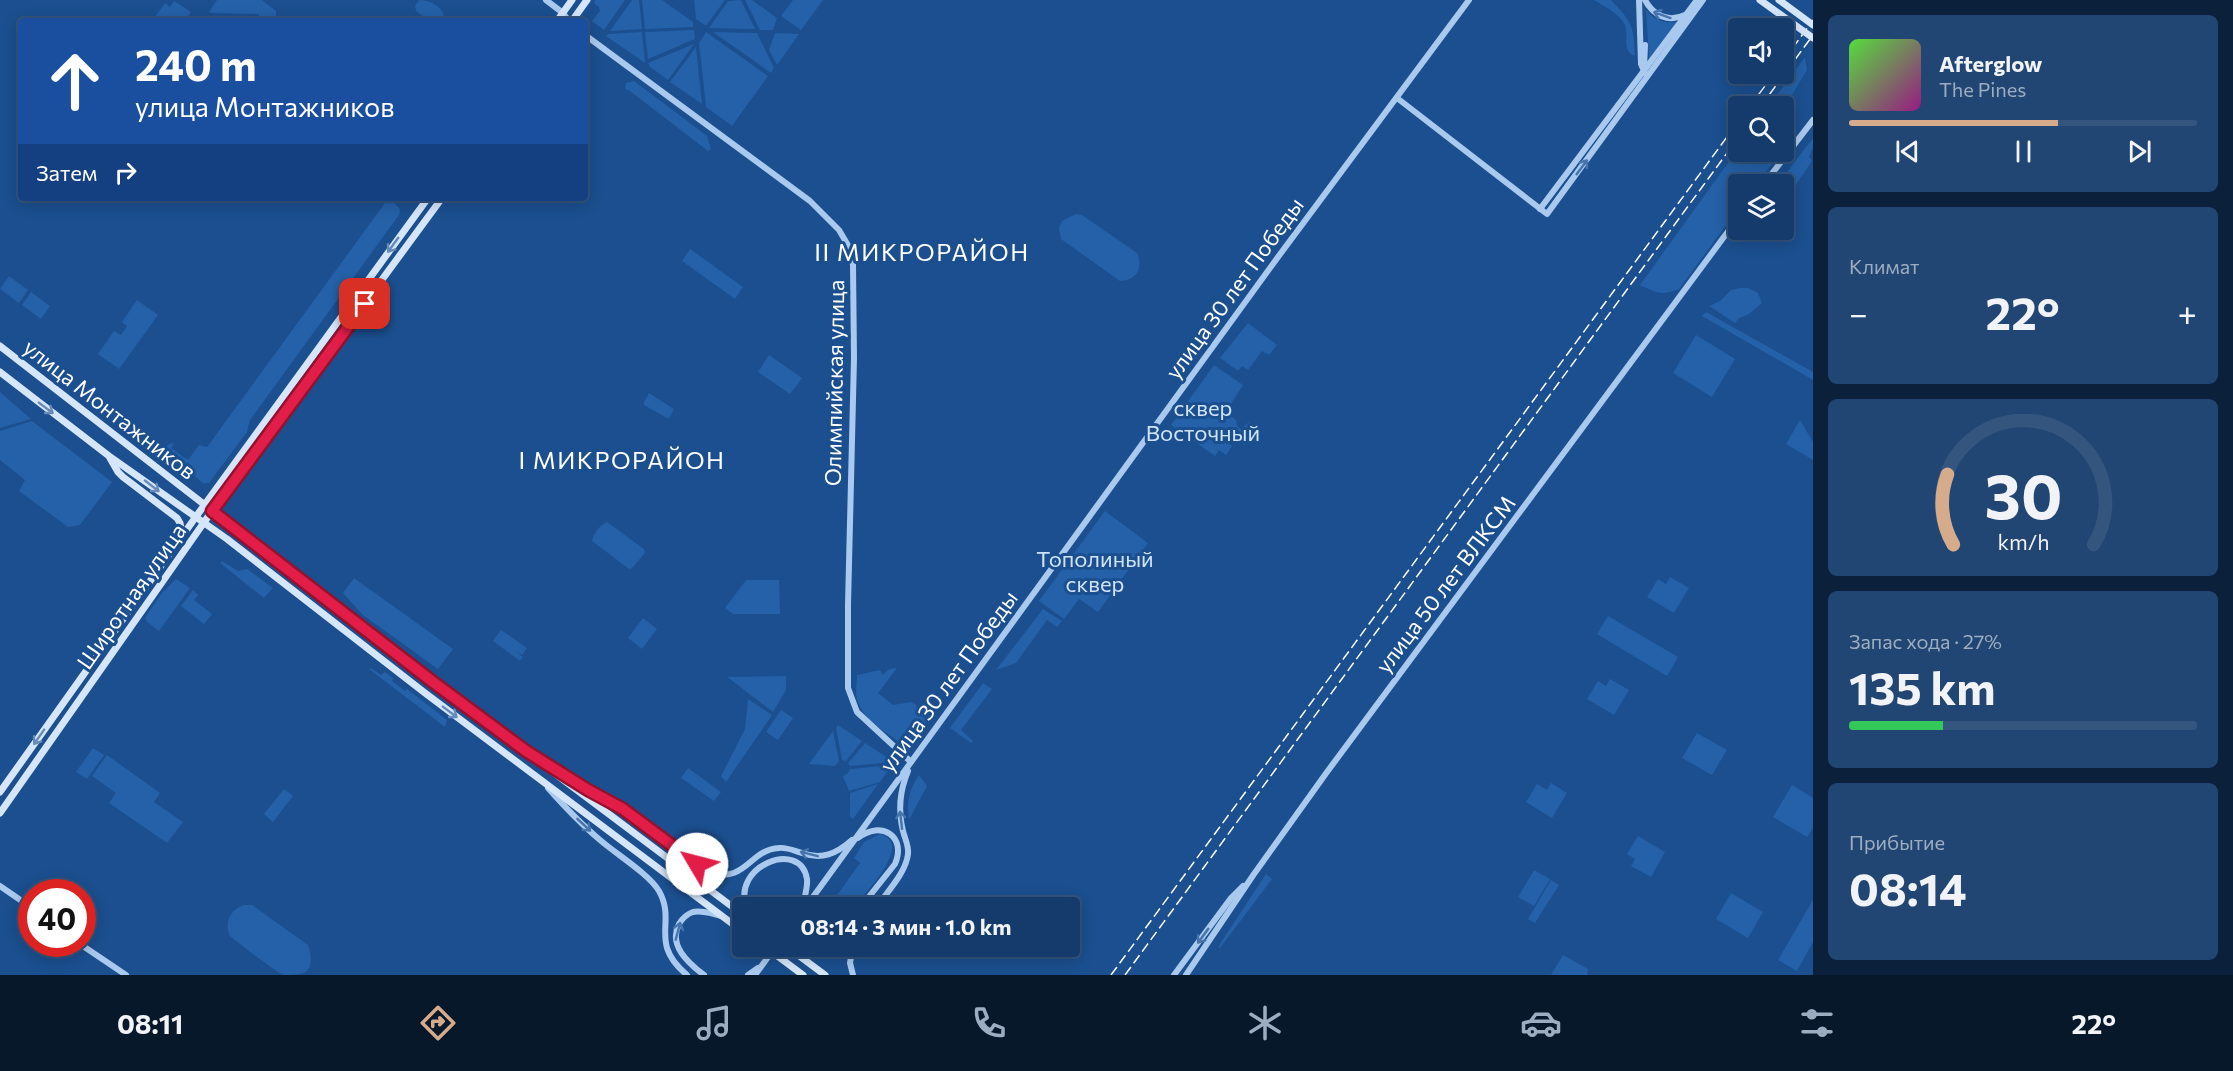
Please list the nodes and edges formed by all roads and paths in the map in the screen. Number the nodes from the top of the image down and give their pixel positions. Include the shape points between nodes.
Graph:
1 (546, 0) edge
2 (572, 0) edge
3 (587, 0) edge
4 (1469, 0) edge
5 (1642, 0) edge
6 (1697, 0) edge
7 (1703, 0) edge
8 (1760, 0) edge
9 (1779, 0) edge
10 (563, 13) junction
11 (1685, 15) junction
12 (559, 18) edge
13 (567, 18) edge
14 (572, 18) edge
15 (1813, 25) edge
16 (588, 37) edge
17 (1813, 38) edge
18 (1645, 73) junction
19 (1396, 98) junction
20 (1813, 120) edge
21 (1772, 174) edge
22 (426, 201) edge
23 (440, 201) edge
24 (1540, 209) junction
25 (1728, 232) edge
26 (0, 347) edge
27 (0, 357) edge
28 (0, 372) edge
29 (109, 456) junction
30 (204, 505) junction
31 (212, 511) junction
32 (195, 518) junction
33 (203, 524) junction
34 (182, 536) junction
35 (70, 693) junction
36 (80, 700) junction
37 (54, 716) junction
38 (64, 723) junction
39 (526, 751) junction
40 (911, 762) junction
41 (543, 783) junction
42 (0, 792) edge
43 (0, 813) edge
44 (859, 833) junction
45 (853, 842) junction
46 (1254, 874) junction
47 (0, 886) edge
48 (744, 897) edge
49 (806, 897) edge
50 (812, 897) edge
51 (869, 897) edge
52 (883, 897) edge
53 (18, 898) edge
54 (732, 906) edge
55 (723, 916) junction
56 (732, 923) edge
57 (96, 955) edge
58 (779, 957) edge
59 (802, 957) edge
60 (851, 957) edge
61 (767, 958) joint
62 (763, 964) junction
63 (126, 975) edge
64 (687, 975) edge
65 (704, 975) edge
66 (748, 975) edge
67 (755, 975) edge
68 (762, 975) edge
69 (803, 975) edge
70 (825, 975) edge
71 (853, 975) edge
72 (1174, 975) edge
73 (1186, 975) edge

1 - 10 street
2 - 10 main road
3 - 14 main road
4 - 19 street, улица 30 лет Победы
11 -> 5 street via 1659,16
5 - 18 street via 1641,64
6 - 11 street
7 - 18 street
8 - 17 main road, bridge
9 - 15 main road, bridge
10 - 12 main road
10 - 13 street
11 - 18 street
16 - 40 street, Олимпийская улица via 810,201 839,230 849,247 853,265 854,338 848,688 857,712
18 - 24 street
24 -> 18 street via 1547,214
19 - 24 street
19 - 40 street, улица 30 лет Победы
20 - 21 street
22 -> 30 main road, Широтная улица
23 - 31 main road, Широтная улица
25 - 46 street, улица 50 лет ВЛКСМ
26 - 27 main road
26 - 30 main road, улица Монтажников
28 -> 29 main road, улица Монтажников
29 -> 32 main road, улица Монтажников
29 - 34 main road via 117,472 177,518
30 - 31 main road, улица Монтажников
30 - 32 main road, Широтная улица
31 - 33 main road, Широтная улица
31 - 39 main road, улица Монтажников
32 - 33 main road, улица Монтажников
32 - 34 main road, Широтная улица
33 - 36 main road, Широтная улица
33 -> 41 main road, улица Монтажников via 283,581
34 - 35 main road, Широтная улица
35 - 36 main road via 72,701
35 - 37 main road, Широтная улица
36 - 38 main road, Широтная улица
37 - 38 main road via 62,715
37 -> 42 main road, Широтная улица
38 - 43 main road, Широтная улица
44 -> 39 street via 829,855 818,857 780,848 768,851 733,874 708,873 623,809
39 - 54 main road, улица Монтажников
40 - 44 street, улица 30 лет Победы
52 -> 40 street via 908,856 900,799
41 - 55 main road, улица Монтажников
41 -> 64 street via 591,832 658,890 665,908 665,945 669,956
44 - 45 street, улица 30 лет Победы
45 - 50 street, улица 30 лет Победы
45 - 51 street via 864,833 882,830 890,834 898,848 895,864
46 -> 72 street via 1231,898
46 - 73 street, улица 50 лет ВЛКСМ
47 - 53 street
48 - 49 street via 748,880 765,864 779,858 804,870
55 - 56 main road, улица Монтажников
65 -> 55 street via 678,948 677,928 692,912
57 - 63 street
58 - 69 main road, bridge
59 - 70 main road
60 - 71 street
61 - 62 street
61 - 68 street
62 - 66 street
62 - 67 street

